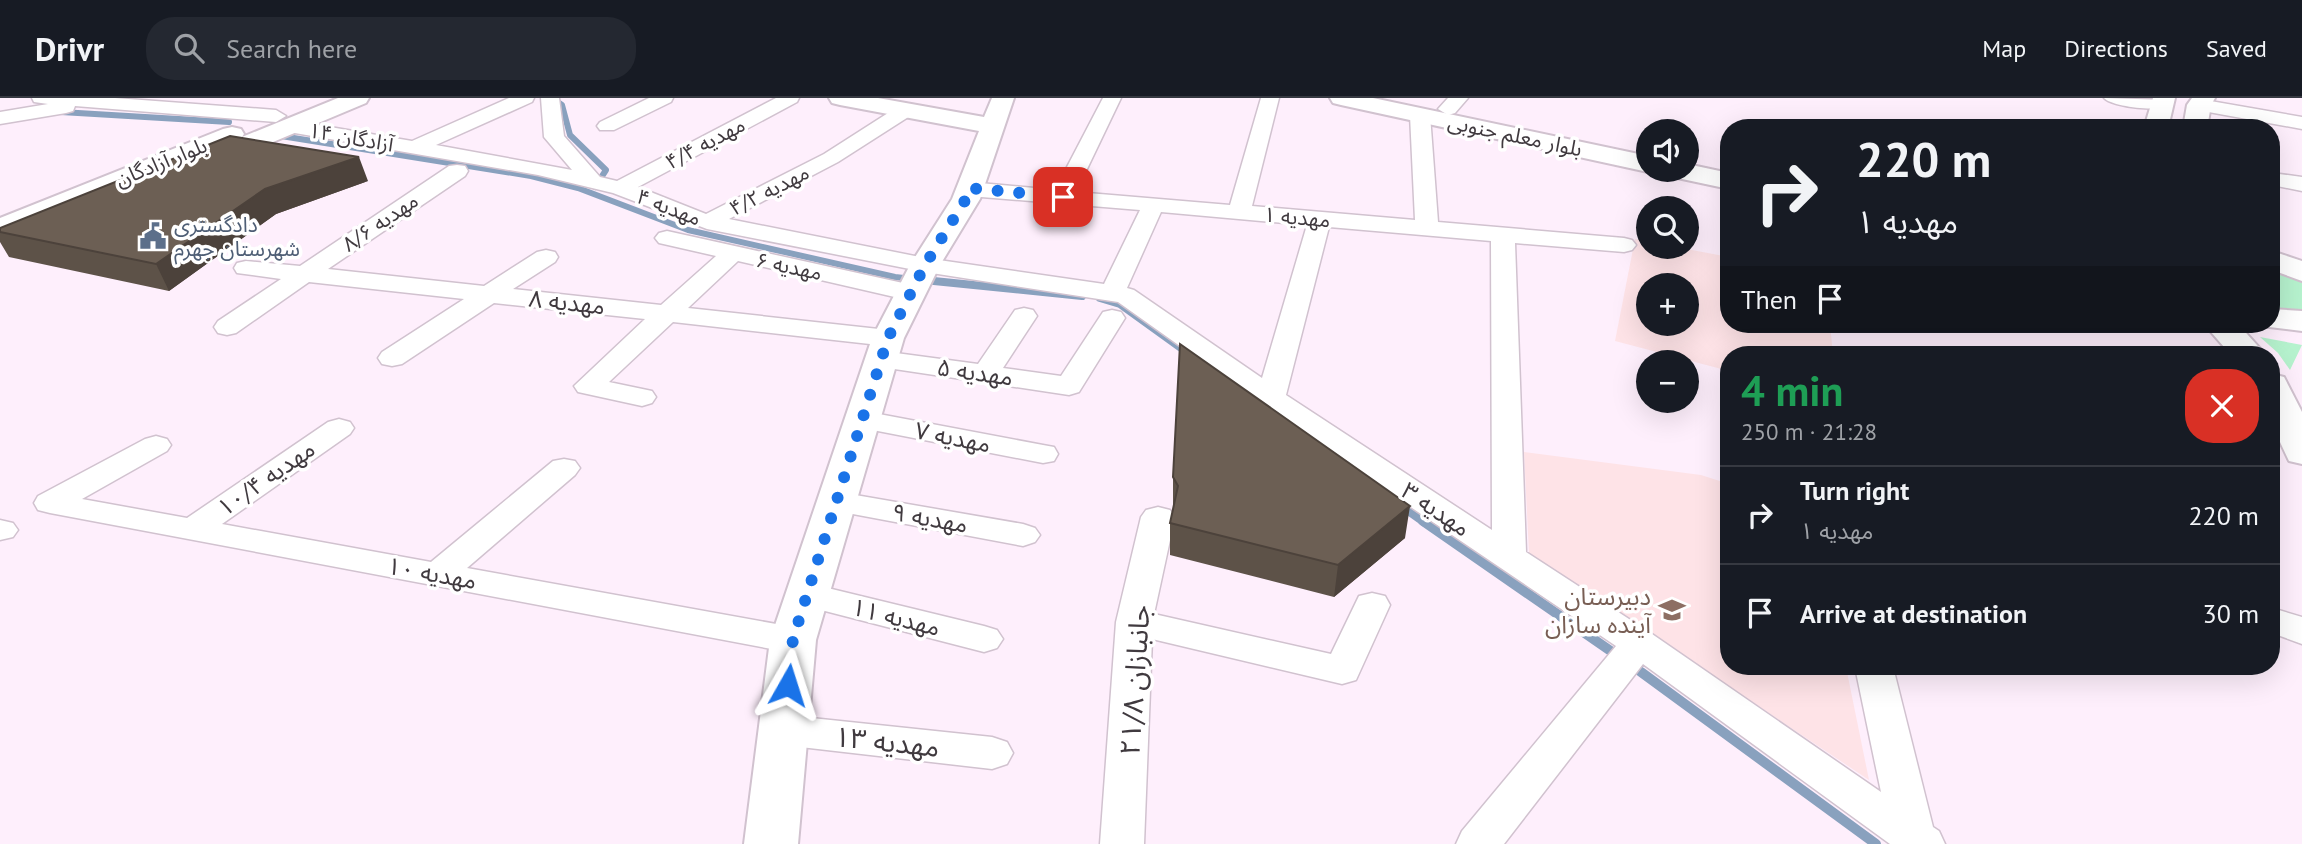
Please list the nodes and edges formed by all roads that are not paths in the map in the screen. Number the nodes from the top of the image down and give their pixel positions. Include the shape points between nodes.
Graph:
1 (41, 98) edge
2 (322, 98) edge
3 (358, 98) edge
4 (525, 98) edge
5 (550, 98) edge
6 (664, 98) edge
7 (790, 98) edge
8 (840, 98) edge
9 (1003, 98) edge
10 (1270, 98) edge
11 (1341, 98) edge
12 (1395, 98) edge
13 (2113, 98) edge
14 (2163, 101) edge
15 (95, 103) junction
16 (1454, 104) edge
17 (1107, 107) edge
18 (906, 110) junction
19 (2199, 110) edge
20 (1420, 115) junction
21 (0, 118) edge
22 (2158, 119) edge
23 (2270, 119) edge
24 (2280, 120) edge
25 (283, 121) junction
26 (2302, 123) edge
27 (607, 126) dead end
28 (993, 126) junction
29 (413, 148) junction
30 (1636, 148) edge
31 (1636, 161) edge
32 (1699, 162) edge
33 (1720, 166) edge
34 (457, 171) dead end
35 (1699, 175) edge
36 (1720, 179) edge
37 (2280, 180) edge
38 (594, 183) junction
39 (2302, 184) edge
40 (620, 188) junction
41 (969, 188) junction
42 (1063, 197) junction
43 (1154, 204) junction
44 (1239, 212) junction
45 (1320, 219) junction
46 (708, 222) junction
47 (0, 228) edge
48 (1427, 228) junction
49 (1503, 234) junction
50 (667, 238) dead end
51 (1624, 245) dead end
52 (0, 247) edge
53 (732, 254) junction
54 (546, 257) dead end
55 (246, 268) dead end
56 (303, 274) junction
57 (918, 279) junction
58 (492, 293) junction
59 (1112, 306) junction
60 (670, 313) junction
61 (1024, 316) dead end
62 (2280, 320) edge
63 (2302, 321) edge
64 (228, 327) dead end
65 (2228, 333) edge
66 (2241, 346) edge
67 (885, 348) junction
68 (392, 358) dead end
69 (985, 374) junction
70 (2280, 383) edge
71 (2302, 385) edge
72 (642, 397) dead end
73 (1270, 397) junction
74 (2280, 401) edge
75 (863, 419) junction
76 (339, 428) dead end
77 (156, 445) dead end
78 (2302, 453) edge
79 (1043, 454) dead end
80 (564, 468) dead end
81 (838, 502) junction
82 (1158, 517) dead end
83 (193, 529) junction
84 (1023, 535) dead end
85 (1509, 557) junction
86 (438, 574) junction
87 (807, 595) junction
88 (1372, 605) dead end
89 (1134, 622) junction
90 (2280, 623) edge
91 (2302, 631) edge
92 (793, 639) junction
93 (984, 639) dead end
94 (1639, 643) junction
95 (1876, 675) edge
96 (783, 730) junction
97 (992, 753) dead end
98 (1918, 841) edge
99 (771, 844) edge
100 (1122, 844) edge
101 (1478, 844) edge

1 - 15 street
2 - 25 main road, بلوار آزادگان
3 - 25 main road, بلوار آزادگان
4 - 29 street
5 - 38 street via 554,137
6 - 27 street
7 - 40 street, مهدیه ۴/۴
8 - 18 main road
9 - 28 main road
10 - 44 street
11 - 20 main road, بلوار معلم جنوبی
12 - 16 main road, بلوار معلم جنوبی
13 - 14 street
14 - 22 main road
15 - 21 street
15 - 25 street, آزادگان ۱۴
16 - 30 main road, بلوار معلم جنوبی
17 - 42 street
18 - 28 main road
18 - 46 street, مهدیه ۴/۲ via 831,158
19 - 23 street
20 - 31 main road, بلوار معلم جنوبی
20 - 48 street
24 - 26 street
25 - 29 street, آزادگان ۱۴
25 - 47 main road, بلوار آزادگان
25 - 52 main road, بلوار آزادگان
28 - 41 main road
29 - 38 street, مهدیه ۴
32 - 33 main road
34 - 56 street, مهدیه ۸/۶
35 - 36 main road
37 - 39 street
38 - 40 street, مهدیه ۴
40 - 46 street, مهدیه ۴
41 - 42 street, مهدیه ۱
41 - 57 main road
42 - 43 street, مهدیه ۱
43 - 44 street, مهدیه ۱
43 - 59 street
44 - 45 street, مهدیه ۱
45 - 48 street, مهدیه ۱
45 - 73 street
46 - 57 street, مهدیه ۴
48 - 49 street, مهدیه ۱
49 - 51 street, مهدیه ۱
49 - 85 street
50 - 53 street, مهدیه ۶
53 - 57 street, مهدیه ۶
53 - 60 street
54 - 58 street
55 - 56 street, مهدیه ۸
56 - 58 street, مهدیه ۸
56 - 64 street, مهدیه ۸/۶
57 - 59 street, مهدیه ۳
57 - 67 main road
58 - 60 street, مهدیه ۸
58 - 68 street
59 - 69 street, مهدیه ۵ via 1069,386
59 - 73 street, مهدیه ۳ via 1125,295
60 - 67 street, مهدیه ۸
60 - 72 street via 588,386
61 - 69 street
62 - 63 main road
65 - 66 main road
67 - 69 street, مهدیه ۵
67 - 75 main road
70 - 71 main road
73 - 85 street, مهدیه ۳
74 - 78 main road
75 - 79 street, مهدیه ۷
75 - 81 main road
76 - 83 street, مهدیه ۱۰/۴
77 - 83 street, مهدیه ۱۰ via 50,503
80 - 86 street
81 - 84 street, مهدیه ۹
81 - 87 main road
82 - 89 street, جانبازان ۲۱/۸
83 - 86 street, مهدیه ۱۰
85 - 94 street, مهدیه ۳
86 - 92 street, مهدیه ۱۰
87 - 92 main road
87 - 93 street, مهدیه ۱۱
88 - 89 street via 1342,670
89 - 100 street, جانبازان ۲۱/۸
90 - 91 street
92 - 96 main road
94 - 98 street, مهدیه ۳
94 - 101 street
95 - 98 street
96 - 97 street, مهدیه ۱۳
96 - 99 main road

